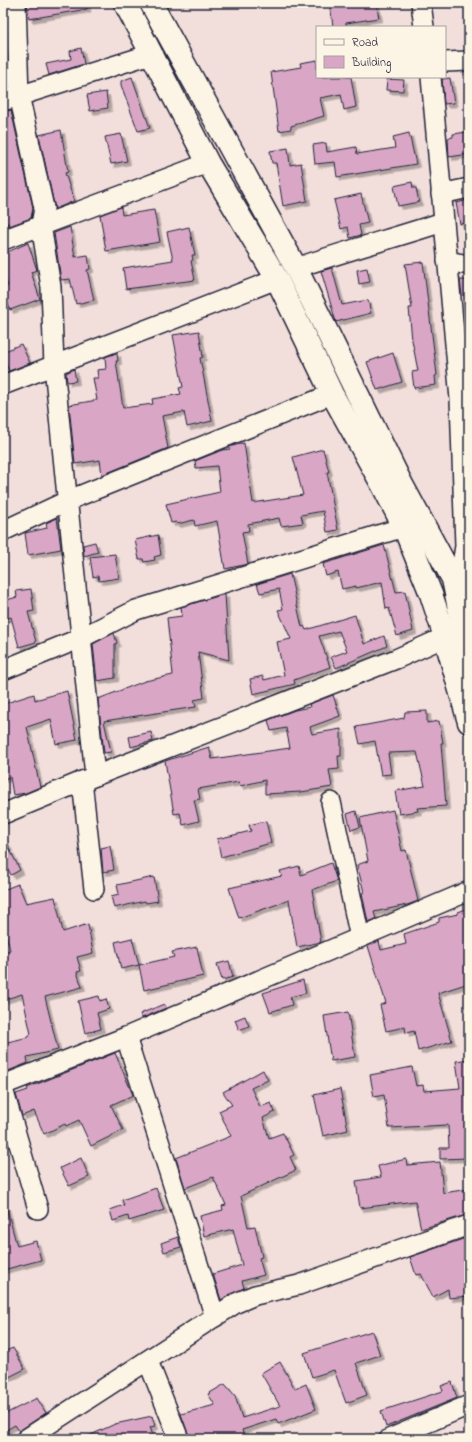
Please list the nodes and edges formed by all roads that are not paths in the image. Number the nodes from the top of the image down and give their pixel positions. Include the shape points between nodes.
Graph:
1 (16, 3) edge
2 (125, 3) edge
3 (151, 3) edge
4 (421, 3) edge
5 (424, 26) edge
6 (151, 54) junction
7 (469, 61) edge
8 (446, 62) edge
9 (431, 78) edge
10 (11, 98) edge
11 (208, 163) junction
12 (469, 188) edge
13 (441, 194) junction
14 (444, 222) junction
15 (41, 225) junction
16 (3, 240) edge
17 (447, 260) junction
18 (469, 265) edge
19 (296, 268) junction
20 (277, 279) junction
21 (54, 366) junction
22 (3, 386) edge
23 (332, 394) junction
24 (464, 399) edge
25 (69, 500) junction
26 (404, 527) junction
27 (3, 531) edge
28 (453, 579) junction
29 (446, 637) junction
30 (80, 638) junction
31 (468, 648) edge
32 (3, 670) edge
33 (469, 722) edge
34 (89, 778) junction
35 (330, 802) dead end
36 (3, 814) edge
37 (94, 889) dead end
38 (469, 891) edge
39 (360, 938) junction
40 (126, 1037) junction
41 (3, 1085) edge
42 (3, 1089) edge
43 (38, 1209) dead end
44 (469, 1225) edge
45 (216, 1317) junction
46 (148, 1361) junction
47 (469, 1405) edge
48 (26, 1439) edge
49 (179, 1439) edge
50 (389, 1439) edge

1 - 10 street
2 - 6 main road
3 - 19 main road
4 - 5 street
6 - 10 street
6 - 11 main road
7 - 8 street
9 - 13 street
10 - 15 street via 44,208
11 - 15 street
11 - 20 main road
12 - 13 street
13 - 14 street
14 - 17 street
14 - 19 street via 356,247
15 - 16 street
15 - 21 street via 51,287
17 - 18 street
17 - 24 street
19 - 20 main road
19 - 28 main road via 401,483
20 - 21 street
20 - 23 main road
21 - 22 street
21 - 25 street
23 - 25 street
23 - 26 main road
24 - 28 street via 465,546 462,565
25 - 27 street
25 - 30 street
26 - 29 main road
26 - 30 street via 136,610
28 - 31 main road
29 - 33 main road
29 - 34 street
30 - 32 street
30 - 34 street
34 - 36 street
34 - 37 street
35 - 39 street
38 - 39 street
39 - 40 street
40 - 41 street
40 - 45 street
42 - 43 street
44 - 45 street via 299,1285 255,1296 236,1303
45 - 46 street
46 - 48 street
46 - 49 street
47 - 50 street

